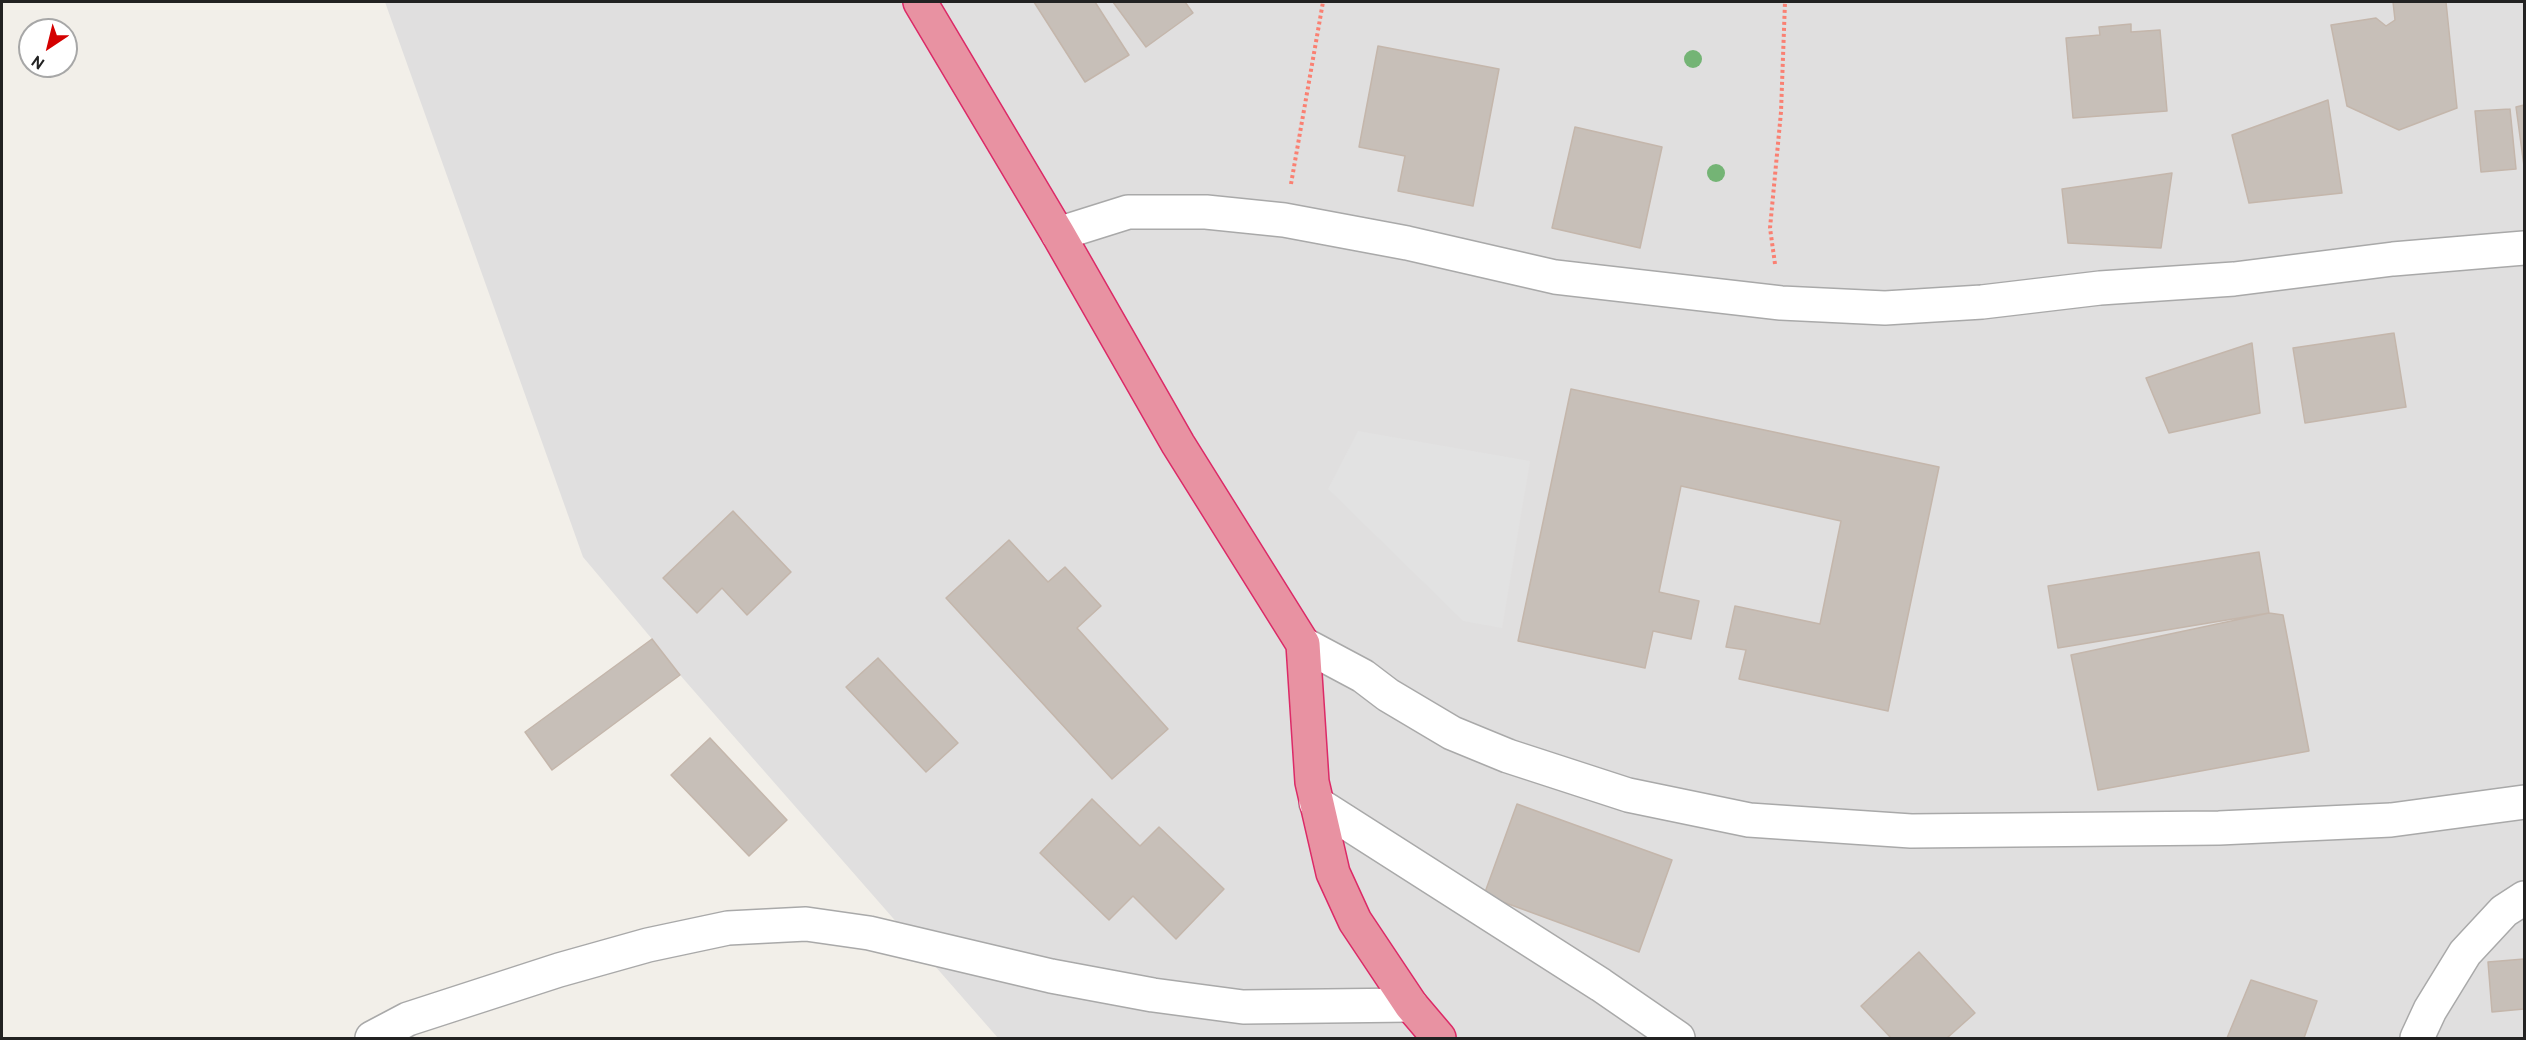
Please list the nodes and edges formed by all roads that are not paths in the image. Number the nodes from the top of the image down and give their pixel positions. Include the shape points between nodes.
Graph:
1 (920, 2) edge
2 (1058, 234) junction
3 (2524, 248) edge
4 (1303, 644) junction
5 (2524, 802) edge
6 (1316, 803) junction
7 (2524, 898) edge
8 (1411, 1005) junction
9 (372, 1038) edge
10 (1439, 1038) edge
11 (1678, 1038) edge
12 (2417, 1038) edge

1 - 2 highway
2 - 3 street via 1128,212 1206,212 1284,220 1555,277 1781,303 1885,308 2234,279
2 - 4 highway via 1178,444
4 - 5 street via 1363,676 1452,733 1508,756 1628,795 1749,820 1911,831 2219,828 2391,819
4 - 6 highway
6 - 8 highway via 1333,873 1351,912
6 - 11 street
7 - 12 street via 2504,911 2464,953
8 - 9 street via 1243,1007 1063,978 869,933 806,924 728,928 648,945 408,1019
8 - 10 highway

